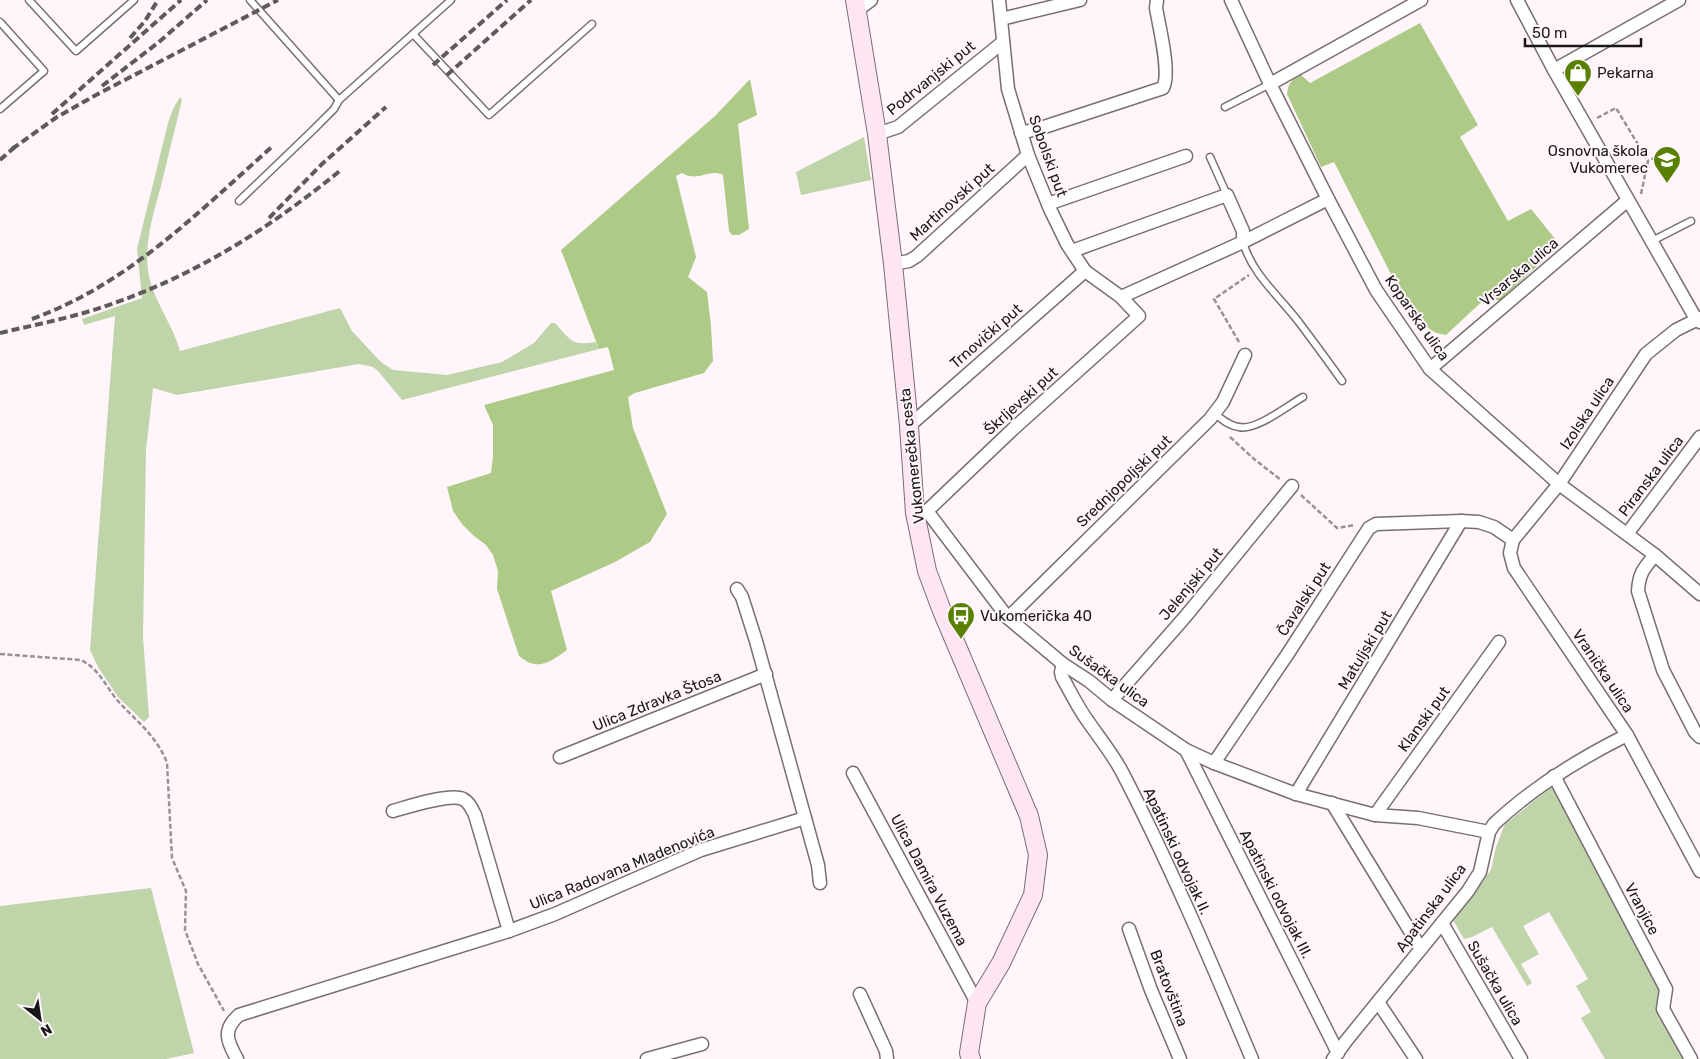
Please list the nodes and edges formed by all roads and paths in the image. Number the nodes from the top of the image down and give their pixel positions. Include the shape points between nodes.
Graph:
1 (134, 0) edge
2 (250, 0) edge
3 (451, 0) edge
4 (871, 0) edge
5 (999, 0) edge
6 (1080, 0) edge
7 (1157, 0) edge
8 (1231, 0) edge
9 (1421, 0) edge
10 (1517, 0) edge
11 (1679, 0) edge
12 (33, 1) edge
13 (855, 6) edge
14 (1001, 19) junction
15 (0, 22) edge
16 (592, 24) dead end
17 (413, 34) junction
18 (1003, 42) junction
19 (1554, 70) junction
20 (1270, 84) junction
21 (339, 100) junction
22 (1225, 107) dead end
23 (0, 109) edge
24 (1595, 119) dead end
25 (1021, 133) junction
26 (877, 134) junction
27 (1028, 155) junction
28 (1186, 156) dead end
29 (1659, 156) dead end
30 (1210, 157) dead end
31 (1648, 162) junction
32 (1227, 195) junction
33 (1328, 199) junction
34 (1634, 200) junction
35 (239, 201) dead end
36 (1048, 204) junction
37 (1691, 221) dead end
38 (1652, 241) junction
39 (1243, 242) junction
40 (1072, 251) junction
41 (893, 264) junction
42 (1255, 270) junction
43 (1085, 271) junction
44 (1121, 297) junction
45 (1139, 316) joint
46 (1699, 320) edge
47 (1245, 355) joint
48 (1430, 369) junction
49 (1342, 381) dead end
50 (1302, 397) dead end
51 (1215, 414) junction
52 (909, 426) junction
53 (1700, 437) edge
54 (1559, 484) junction
55 (1292, 486) dead end
56 (921, 512) junction
57 (1461, 521) junction
58 (1627, 534) junction
59 (1513, 540) junction
60 (1655, 555) junction
61 (737, 589) dead end
62 (1700, 594) edge
63 (1008, 618) junction
64 (1499, 642) dead end
65 (0, 654) edge
66 (1063, 664) junction
67 (766, 674) junction
68 (1112, 700) junction
69 (1627, 735) junction
70 (1700, 737) edge
71 (1186, 750) junction
72 (560, 757) dead end
73 (1214, 763) junction
74 (853, 772) dead end
75 (1554, 776) junction
76 (1296, 794) junction
77 (1332, 803) junction
78 (393, 811) dead end
79 (1375, 815) junction
80 (805, 818) junction
81 (1489, 832) junction
82 (1700, 871) edge
83 (820, 883) dead end
84 (1442, 923) junction
85 (1129, 929) dead end
86 (509, 932) junction
87 (1421, 949) junction
88 (860, 994) dead end
89 (1378, 1002) junction
90 (977, 1003) junction
91 (229, 1027) junction
92 (702, 1044) dead end
93 (1336, 1056) edge
94 (237, 1059) edge
95 (646, 1059) edge
96 (887, 1059) edge
97 (970, 1059) edge
98 (1180, 1059) edge
99 (1252, 1059) edge
100 (1416, 1059) edge
101 (1521, 1059) edge
102 (1691, 1059) edge

1 - 12 lane via 76,51
2 - 21 lane
3 - 17 lane
4 - 13 street
5 - 14 street, Sobolski put
6 - 14 street
7 - 25 street via 1166,65 1163,88
8 - 20 street, Koparska ulica
9 - 20 street
10 - 19 street
11 - 19 street
13 - 26 street, Vukomerečka cesta
14 - 18 street, Sobolski put
15 - 23 lane via 44,70
16 - 17 lane via 489,115
17 - 21 lane
18 - 25 street, Sobolski put via 1008,89
18 - 26 street, Podrvanjski put via 898,127
19 - 34 street
20 - 22 lane
20 - 33 street, Koparska ulica
21 - 35 lane via 334,109
24 - 31 path via 1616,108
25 - 27 street, Sobolski put
26 - 41 street, Vukomerečka cesta
27 - 36 street, Sobolski put
27 - 41 street, Martinovski put via 917,256
28 - 36 street
29 - 31 path
30 - 32 lane
31 - 34 path via 1644,184
32 - 39 street via 1243,231
32 - 40 street
33 - 39 street
33 - 48 street, Koparska ulica via 1376,290
34 - 38 street
34 - 48 street, Vrsarska ulica
36 - 40 street, Sobolski put
37 - 38 lane
38 - 46 street
39 - 42 lane
39 - 44 street
40 - 43 street, Sobolski put
41 - 52 street, Vukomerečka cesta
42 - 47 path via 1214,299
42 - 49 lane
43 - 44 street, Sobolski put
43 - 52 street, Trnovički put
44 - 45 street, Sobolski put
45 - 56 street, Škrljevski put
46 - 54 street, Izolska ulica via 1676,330 1646,354
47 - 51 street, Srednjopoljski put
48 - 54 street, Koparska ulica
50 - 51 lane via 1249,427 1228,424
51 - 63 street, Srednjopoljski put
52 - 56 street, Vukomerečka cesta
53 - 58 street, Piranska ulica
54 - 58 street, Koparska ulica
54 - 59 street, Izolska ulica
55 - 68 street, Jelenjski put
56 - 63 street, Sušačka ulica
56 - 90 street, Vukomerečka cesta via 927,571 1029,816 1038,855 1033,895 1001,963
57 - 59 street via 1494,527
57 - 73 street, Čavalski put via 1376,524 1369,528
57 - 76 street, Matuljski put
58 - 60 street, Koparska ulica
59 - 69 street, Vranička ulica via 1510,553 1514,568
60 - 62 street, Koparska ulica
60 - 70 street via 1638,578 1638,590 1663,670
61 - 67 street
63 - 66 street, Sušačka ulica
64 - 79 street, Klanski put
65 - 91 path via 81,660 90,664 116,699 152,735 163,751 167,763 172,858 186,891 186,930 198,964
66 - 68 street, Sušačka ulica
66 - 99 street, Apatinski odvojak II. via 1062,677 1120,769 1152,832
67 - 72 street, Ulica Zdravka Štosa
67 - 80 street
68 - 71 street, Sušačka ulica
69 - 75 street
69 - 82 street, Vranička ulica
71 - 73 street, Sušačka ulica
71 - 93 street, Apatinski odvojak III.
73 - 76 street, Sušačka ulica
74 - 90 street, Ulica Damira Vuzema
75 - 81 street via 1503,816
75 - 102 street, Vranjice via 1666,989 1663,1009
76 - 77 street, Sušačka ulica
77 - 79 street, Sušačka ulica
77 - 87 street
78 - 86 street via 455,798 470,805
79 - 81 street, Sušačka ulica via 1418,818
80 - 83 street
80 - 86 street, Ulica Radovana Mladenovića via 701,850
81 - 84 street, Apatinska ulica via 1480,872
84 - 87 street, Apatinska ulica
84 - 101 street, Sušačka ulica
85 - 98 street, Bratovština
86 - 91 street, Ulica Radovana Mladenovića via 247,1012
87 - 89 street, Apatinska ulica
88 - 96 street
89 - 93 street, Apatinska ulica
89 - 100 street
90 - 97 street, Vukomerečka cesta
91 - 94 street via 228,1040
92 - 95 street

